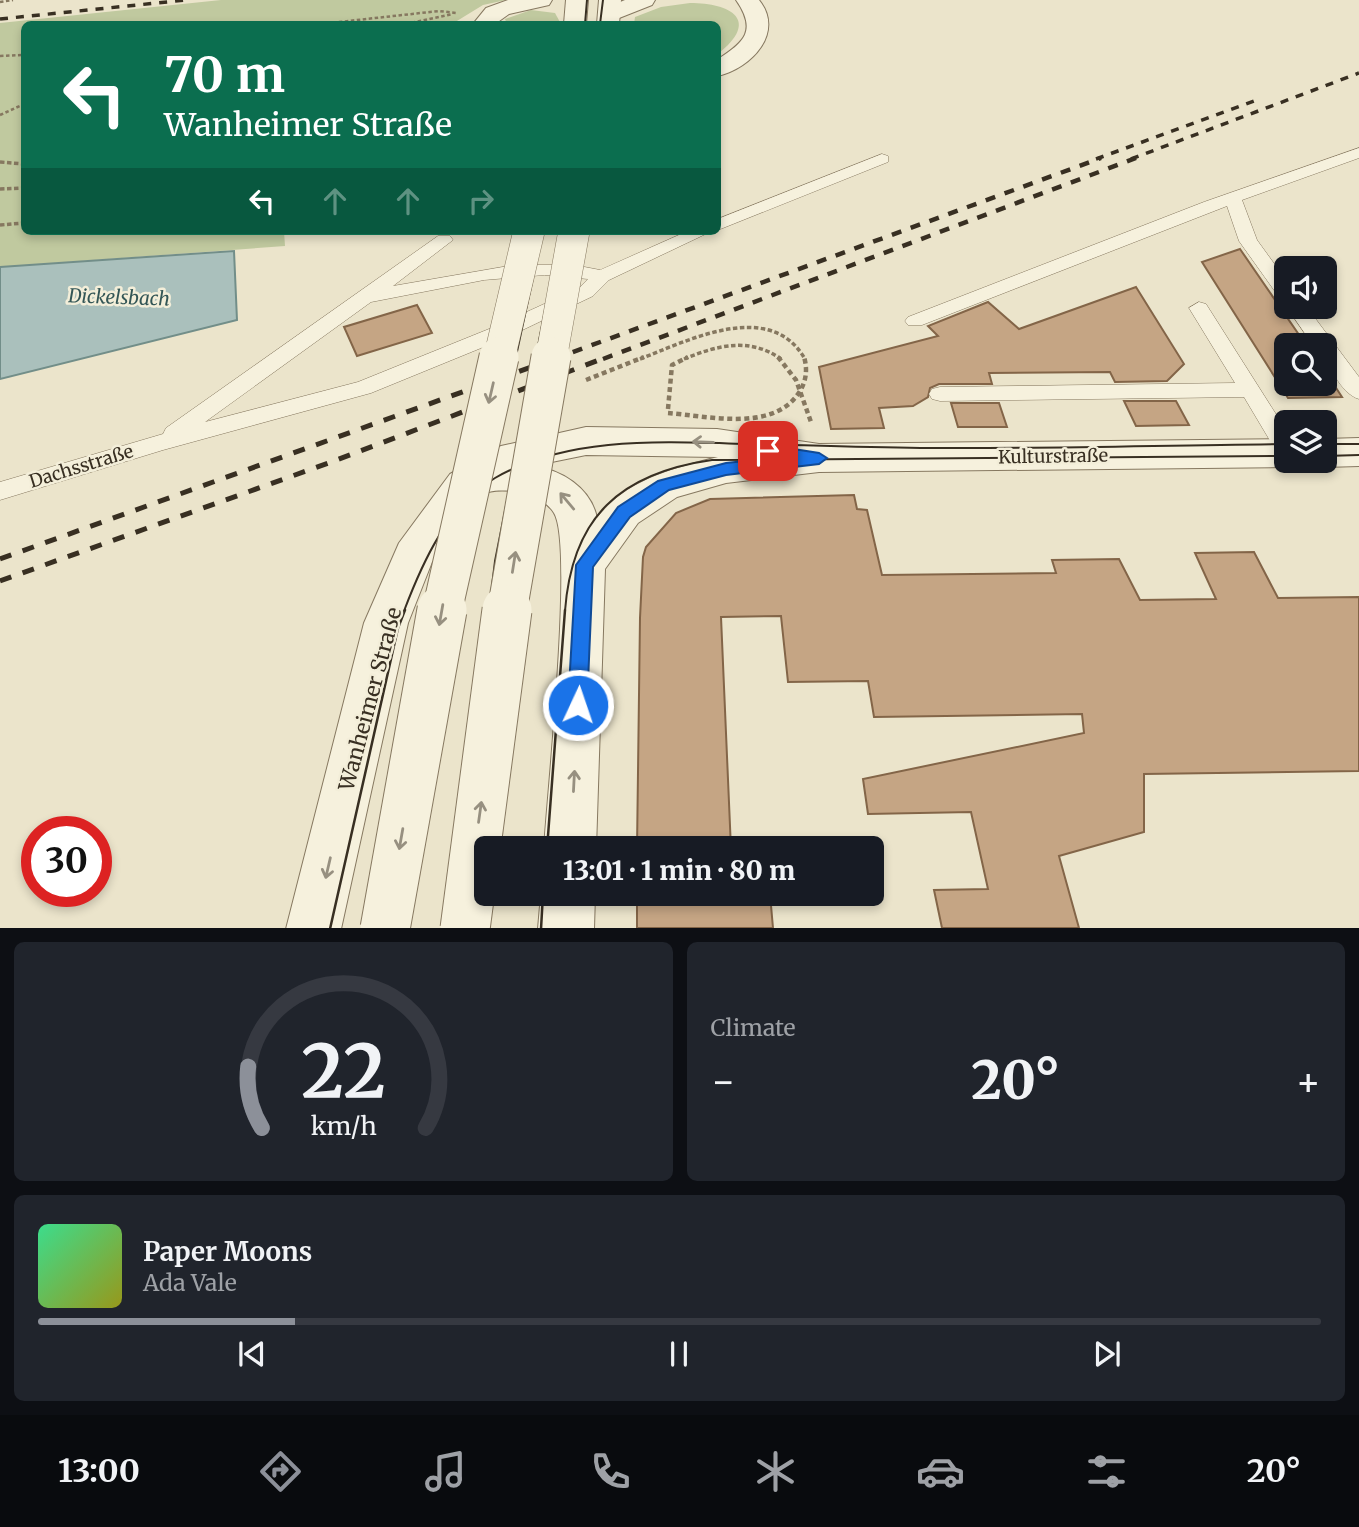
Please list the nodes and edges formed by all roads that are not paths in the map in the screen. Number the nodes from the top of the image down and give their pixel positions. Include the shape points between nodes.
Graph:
1 (644, 0) edge
2 (747, 0) edge
3 (534, 2) edge
4 (576, 13) edge
5 (609, 13) edge
6 (486, 21) edge
7 (721, 67) edge
8 (1359, 153) edge
9 (883, 159) dead end
10 (1233, 198) junction
11 (721, 224) edge
12 (528, 235) edge
13 (573, 235) edge
14 (695, 235) edge
15 (444, 240) dead end
16 (602, 276) junction
17 (1274, 277) edge
18 (365, 297) junction
19 (1199, 308) dead end
20 (915, 321) dead end
21 (1337, 362) edge
22 (1251, 390) junction
23 (1359, 392) edge
24 (940, 394) dead end
25 (1274, 428) edge
26 (162, 442) junction
27 (1359, 452) edge
28 (1274, 453) edge
29 (1337, 453) edge
30 (819, 458) junction
31 (464, 485) junction
32 (0, 491) edge
33 (584, 565) junction
34 (571, 836) edge
35 (567, 906) edge
36 (313, 928) edge
37 (385, 928) edge
38 (465, 928) edge
39 (566, 928) edge

1 - 5 street
2 - 7 street via 759,15 760,27 750,49
3 - 4 street
3 - 6 street via 503,9
8 - 10 lane
9 - 11 lane
10 - 17 lane via 1248,242
10 - 20 lane
12 -> 37 street, bridge via 451,560
38 -> 13 street, bridge via 514,560
14 - 16 lane, Dachsstraße
15 - 18 lane
16 - 18 lane via 559,269 499,273
16 - 26 lane, Dachsstraße via 586,292 501,332 364,388
18 - 26 lane
19 - 22 lane
21 - 23 lane
22 - 24 lane
22 - 25 lane
26 - 32 lane, Dachsstraße
27 - 29 street
28 - 30 street, Kulturstraße
30 -> 31 street, Wanheimer Straße via 717,443 586,441 515,456
30 - 33 street via 726,469 664,486 624,512
33 -> 31 street via 575,509 555,488 517,477
31 -> 36 street, Wanheimer Straße via 414,555 386,623
34 -> 33 street
35 - 39 street

